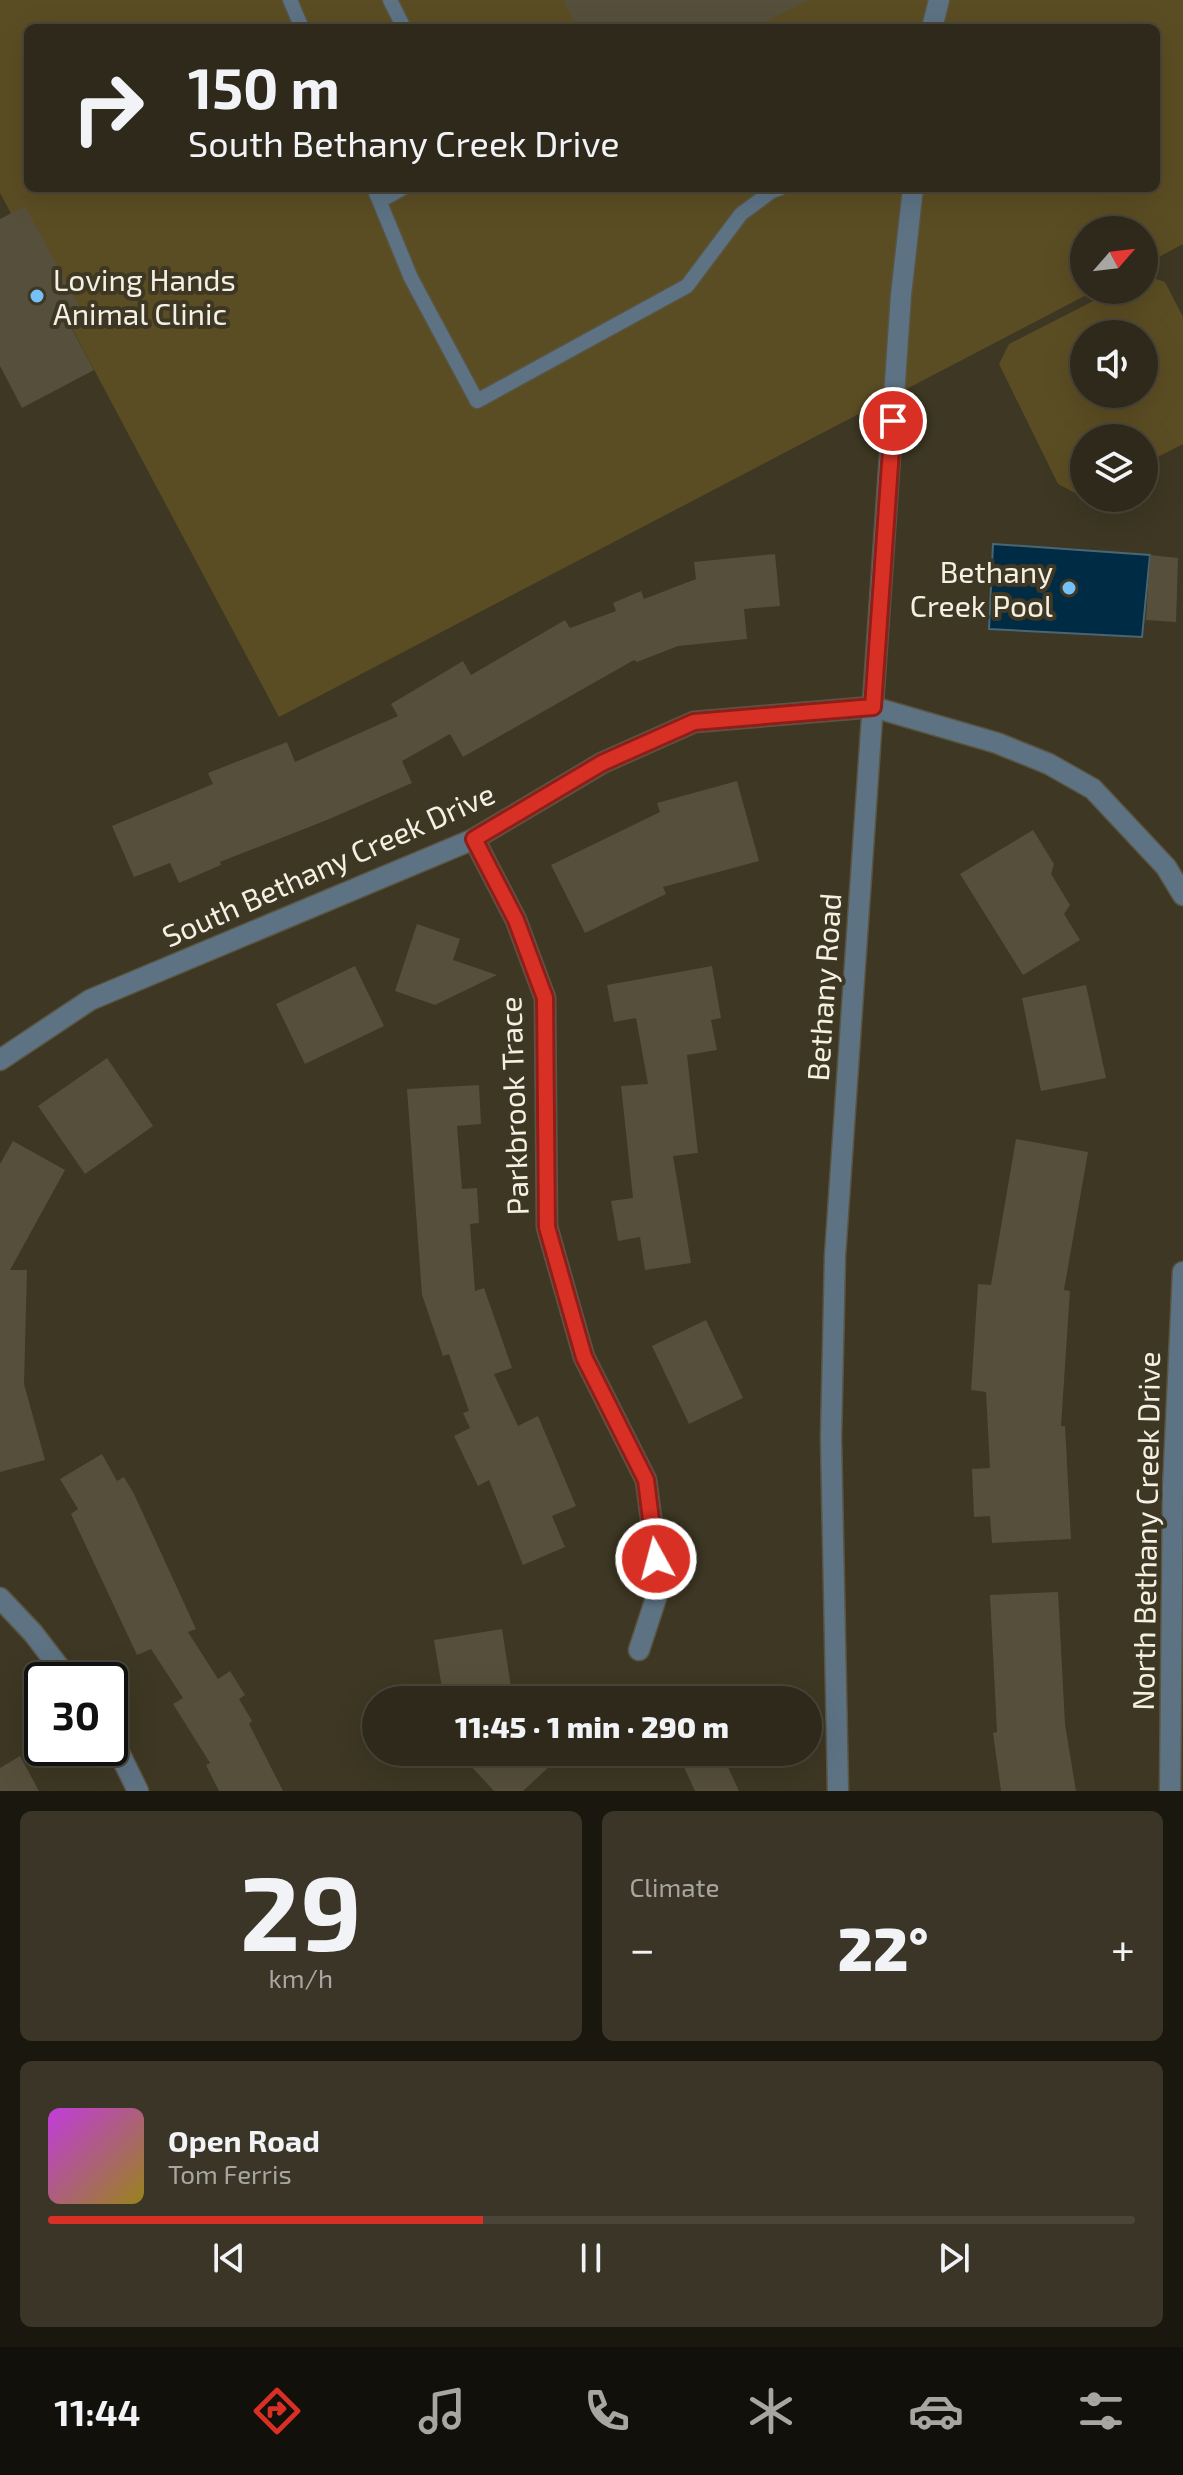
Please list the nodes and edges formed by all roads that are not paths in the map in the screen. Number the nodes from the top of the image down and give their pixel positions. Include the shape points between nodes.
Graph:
1 (290, 0) edge
2 (390, 0) edge
3 (939, 0) edge
4 (300, 24) edge
5 (402, 24) edge
6 (933, 24) edge
7 (771, 192) edge
8 (913, 192) edge
9 (377, 194) edge
10 (873, 707) junction
11 (474, 839) junction
12 (1183, 895) edge
13 (0, 1060) edge
14 (1183, 1272) edge
15 (0, 1598) edge
16 (1176, 1624) edge
17 (639, 1650) dead end
18 (55, 1662) edge
19 (126, 1766) edge
20 (138, 1791) edge
21 (838, 1791) edge
22 (1170, 1791) edge

1 - 4 lane
2 - 5 lane
3 - 6 street
7 - 9 lane via 741,214 687,286 477,401 411,278
8 - 10 street, Bethany Road
10 - 11 street, South Bethany Creek Drive via 694,722 602,763
10 - 12 street via 997,743 1093,789 1166,867
10 - 21 street, Bethany Road via 835,1256 831,1438
11 - 13 street, South Bethany Creek Drive via 90,1000
11 - 17 street, Parkbrook Trace via 516,920 545,998 547,1227 584,1357 646,1480 660,1586
14 - 16 street, North Bethany Creek Drive
15 - 18 street
16 - 22 street, North Bethany Creek Drive
19 - 20 street

